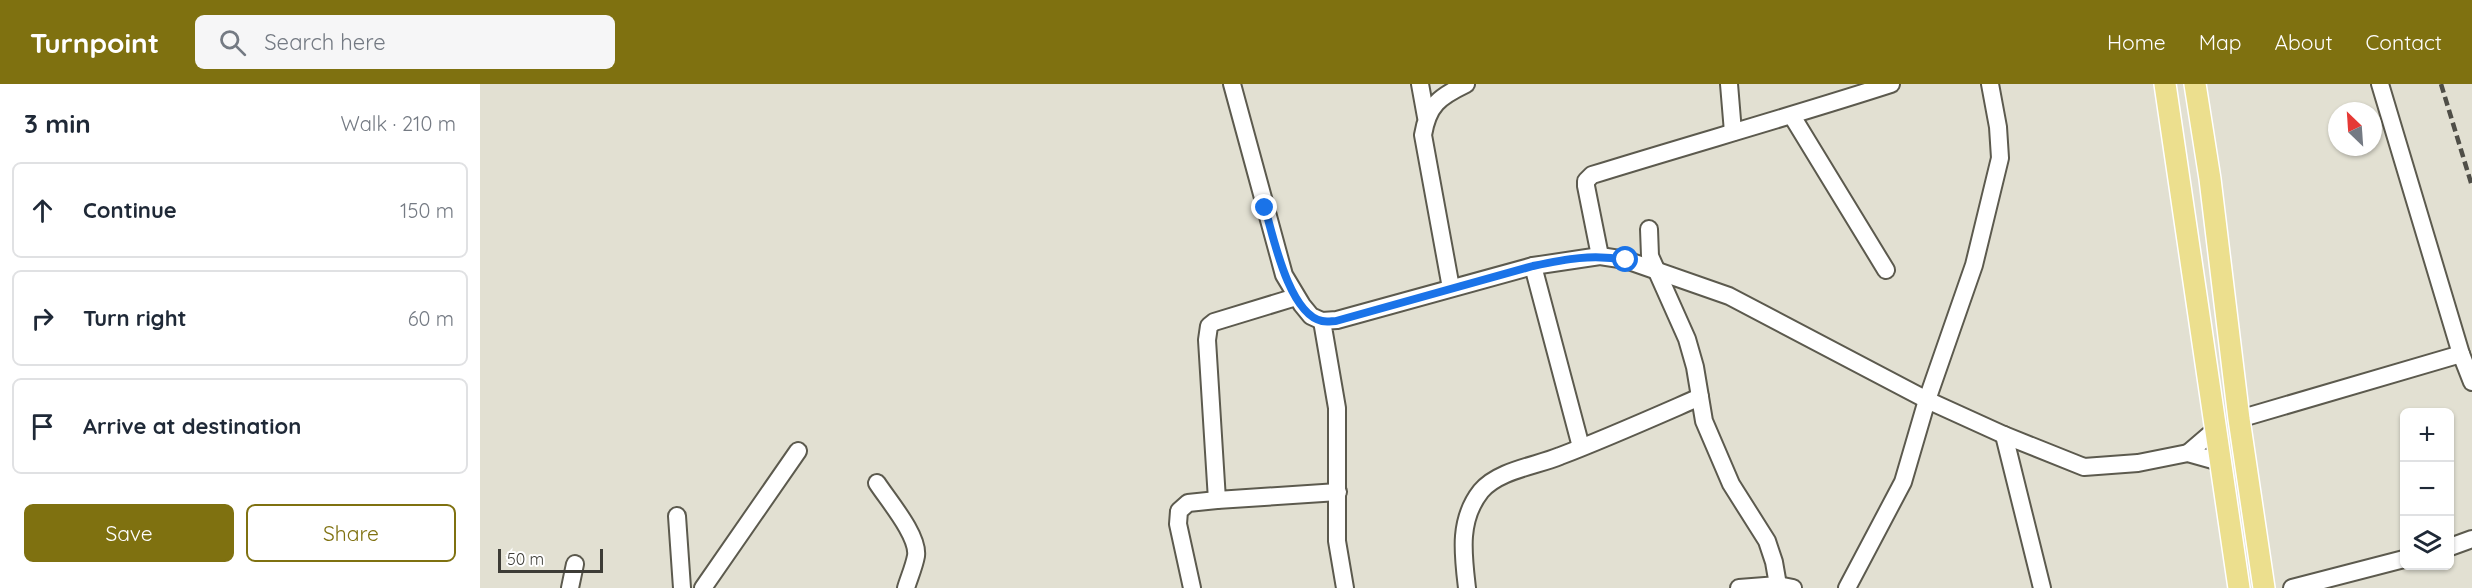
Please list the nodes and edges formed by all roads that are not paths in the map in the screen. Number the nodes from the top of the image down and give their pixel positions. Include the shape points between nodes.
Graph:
1 (1232, 84) edge
2 (1420, 84) edge
3 (1466, 84) edge
4 (1729, 84) edge
5 (1891, 84) edge
6 (1990, 84) edge
7 (2165, 84) edge
8 (2194, 84) edge
9 (2380, 84) edge
10 (1792, 116) junction
11 (1426, 117) junction
12 (1733, 132) junction
13 (1649, 229) dead end
14 (1600, 256) junction
15 (1533, 266) junction
16 (1886, 270) dead end
17 (1657, 271) junction
18 (1451, 288) junction
19 (1296, 297) junction
20 (1322, 321) junction
21 (2461, 354) junction
22 (2234, 373) junction
23 (2209, 377) junction
24 (2472, 382) edge
25 (1700, 398) junction
26 (1927, 400) junction
27 (2238, 419) junction
28 (2216, 429) junction
29 (2004, 435) junction
30 (1581, 447) junction
31 (798, 451) dead end
32 (2188, 453) junction
33 (2220, 462) junction
34 (877, 483) dead end
35 (1338, 492) junction
36 (1217, 500) junction
37 (677, 516) dead end
38 (2472, 539) edge
39 (2454, 546) edge
40 (2400, 560) edge
41 (575, 564) dead end
42 (1786, 587) edge
43 (570, 588) edge
44 (682, 588) edge
45 (703, 588) edge
46 (906, 588) edge
47 (1192, 588) edge
48 (1346, 588) edge
49 (1467, 588) edge
50 (1740, 588) edge
51 (1847, 588) edge
52 (2042, 588) edge
53 (2239, 588) edge
54 (2264, 588) edge
55 (2292, 588) edge

1 - 19 street via 1284,275
2 - 11 street
3 - 11 street via 1437,101
4 - 12 street
5 - 10 street
6 - 26 street via 2000,158 1974,265
7 - 23 main road
8 - 22 main road
9 - 21 street
10 - 12 street
10 - 16 street
11 - 18 street via 1423,135
12 - 14 street via 1588,178 1586,186
13 - 17 street via 1650,256
14 - 15 street
14 - 17 street
15 - 18 street
15 - 30 street
17 - 25 street via 1687,339
17 - 26 street via 1729,296
18 - 20 street via 1336,321
19 - 20 street via 1311,316
19 - 36 street via 1209,326
20 - 35 street via 1337,408
21 - 24 street
21 - 27 street
22 - 23 main road
22 - 27 main road
23 - 28 main road
25 - 30 street
25 - 42 street via 1704,421 1720,461 1771,551
26 - 29 street
26 - 51 street via 1903,482
27 - 54 main road
28 - 32 street
28 - 33 main road
29 - 32 street via 2084,467 2138,463
29 - 52 street
30 - 49 street via 1500,477 1482,490 1468,513 1463,537
31 - 45 street
32 - 33 street
33 - 53 main road
34 - 46 street via 916,546
35 - 36 street
35 - 48 street via 1337,541
36 - 47 street via 1188,503 1179,511 1178,524
37 - 44 street
38 - 39 street
40 - 55 street
41 - 43 street
42 - 50 street

